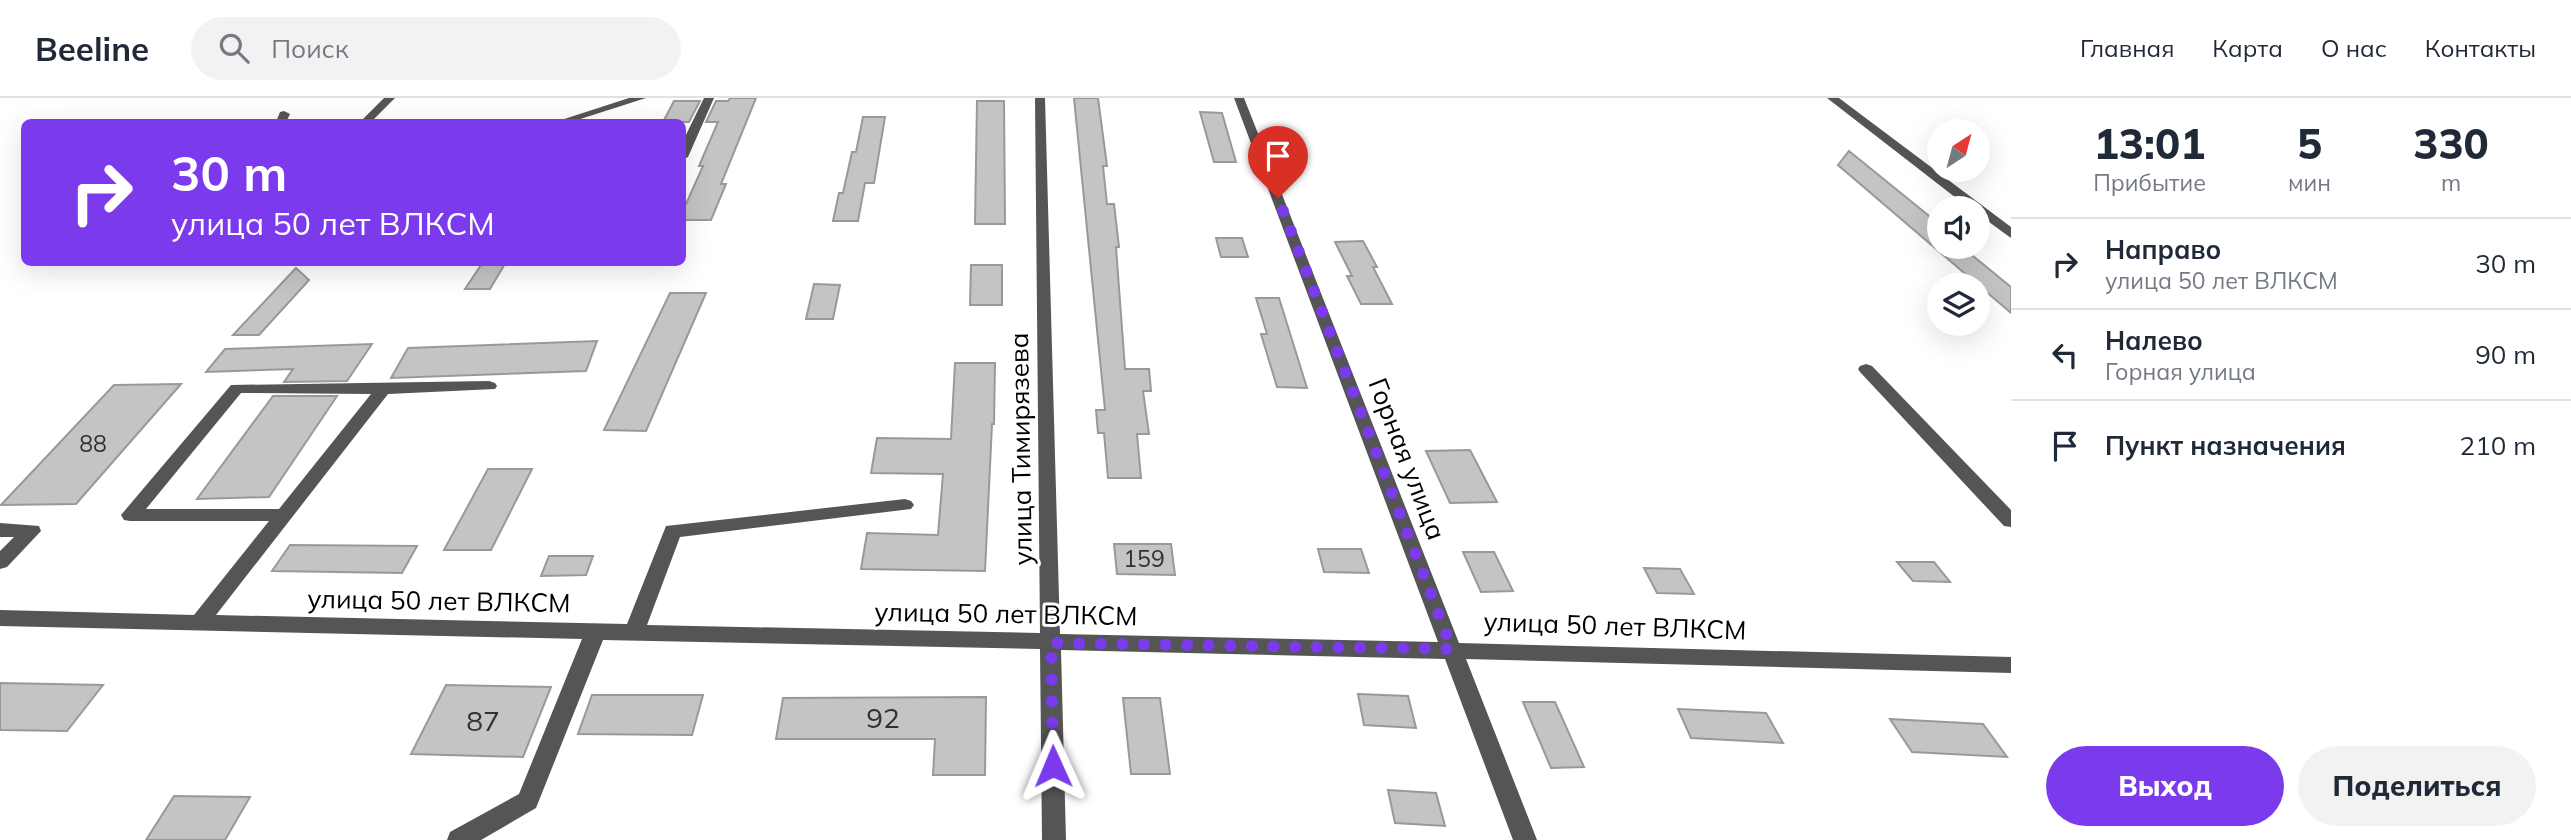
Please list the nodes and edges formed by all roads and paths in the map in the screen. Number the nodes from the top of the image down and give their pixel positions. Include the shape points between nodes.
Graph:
1 (390, 98) edge
2 (642, 98) edge
3 (709, 98) edge
4 (1040, 98) edge
5 (1239, 98) edge
6 (1832, 98) edge
7 (368, 119) edge
8 (571, 119) edge
9 (686, 148) edge
10 (1961, 196) edge
11 (1990, 218) edge
12 (2011, 234) edge
13 (1866, 369) dead end
14 (489, 386) dead end
15 (383, 389) junction
16 (905, 505) dead end
17 (284, 515) junction
18 (2011, 521) edge
19 (0, 530) edge
20 (0, 562) edge
21 (0, 618) edge
22 (200, 623) junction
23 (595, 633) junction
24 (634, 633) junction
25 (1051, 643) junction
26 (1452, 649) junction
27 (2011, 665) edge
28 (459, 840) edge
29 (1055, 840) edge
30 (1525, 840) edge

1 - 7 street
2 - 8 street
3 - 9 street
4 - 25 street, улица Тимирязева
5 - 26 street, Горная улица
6 - 10 street
11 - 12 street
13 - 18 street
14 - 15 street
15 - 17 street
15 - 17 street via 237,388 130,515
16 - 24 street via 673,531
17 - 22 street
19 - 20 street via 32,531
21 - 22 street, улица 50 лет ВЛКСМ
22 - 23 street, улица 50 лет ВЛКСМ
23 - 24 street, улица 50 лет ВЛКСМ
23 - 28 street via 527,801
24 - 25 street, улица 50 лет ВЛКСМ
25 - 26 street, улица 50 лет ВЛКСМ
25 - 29 street, улица Тимирязева
26 - 27 street, улица 50 лет ВЛКСМ
26 - 30 street, Горная улица

